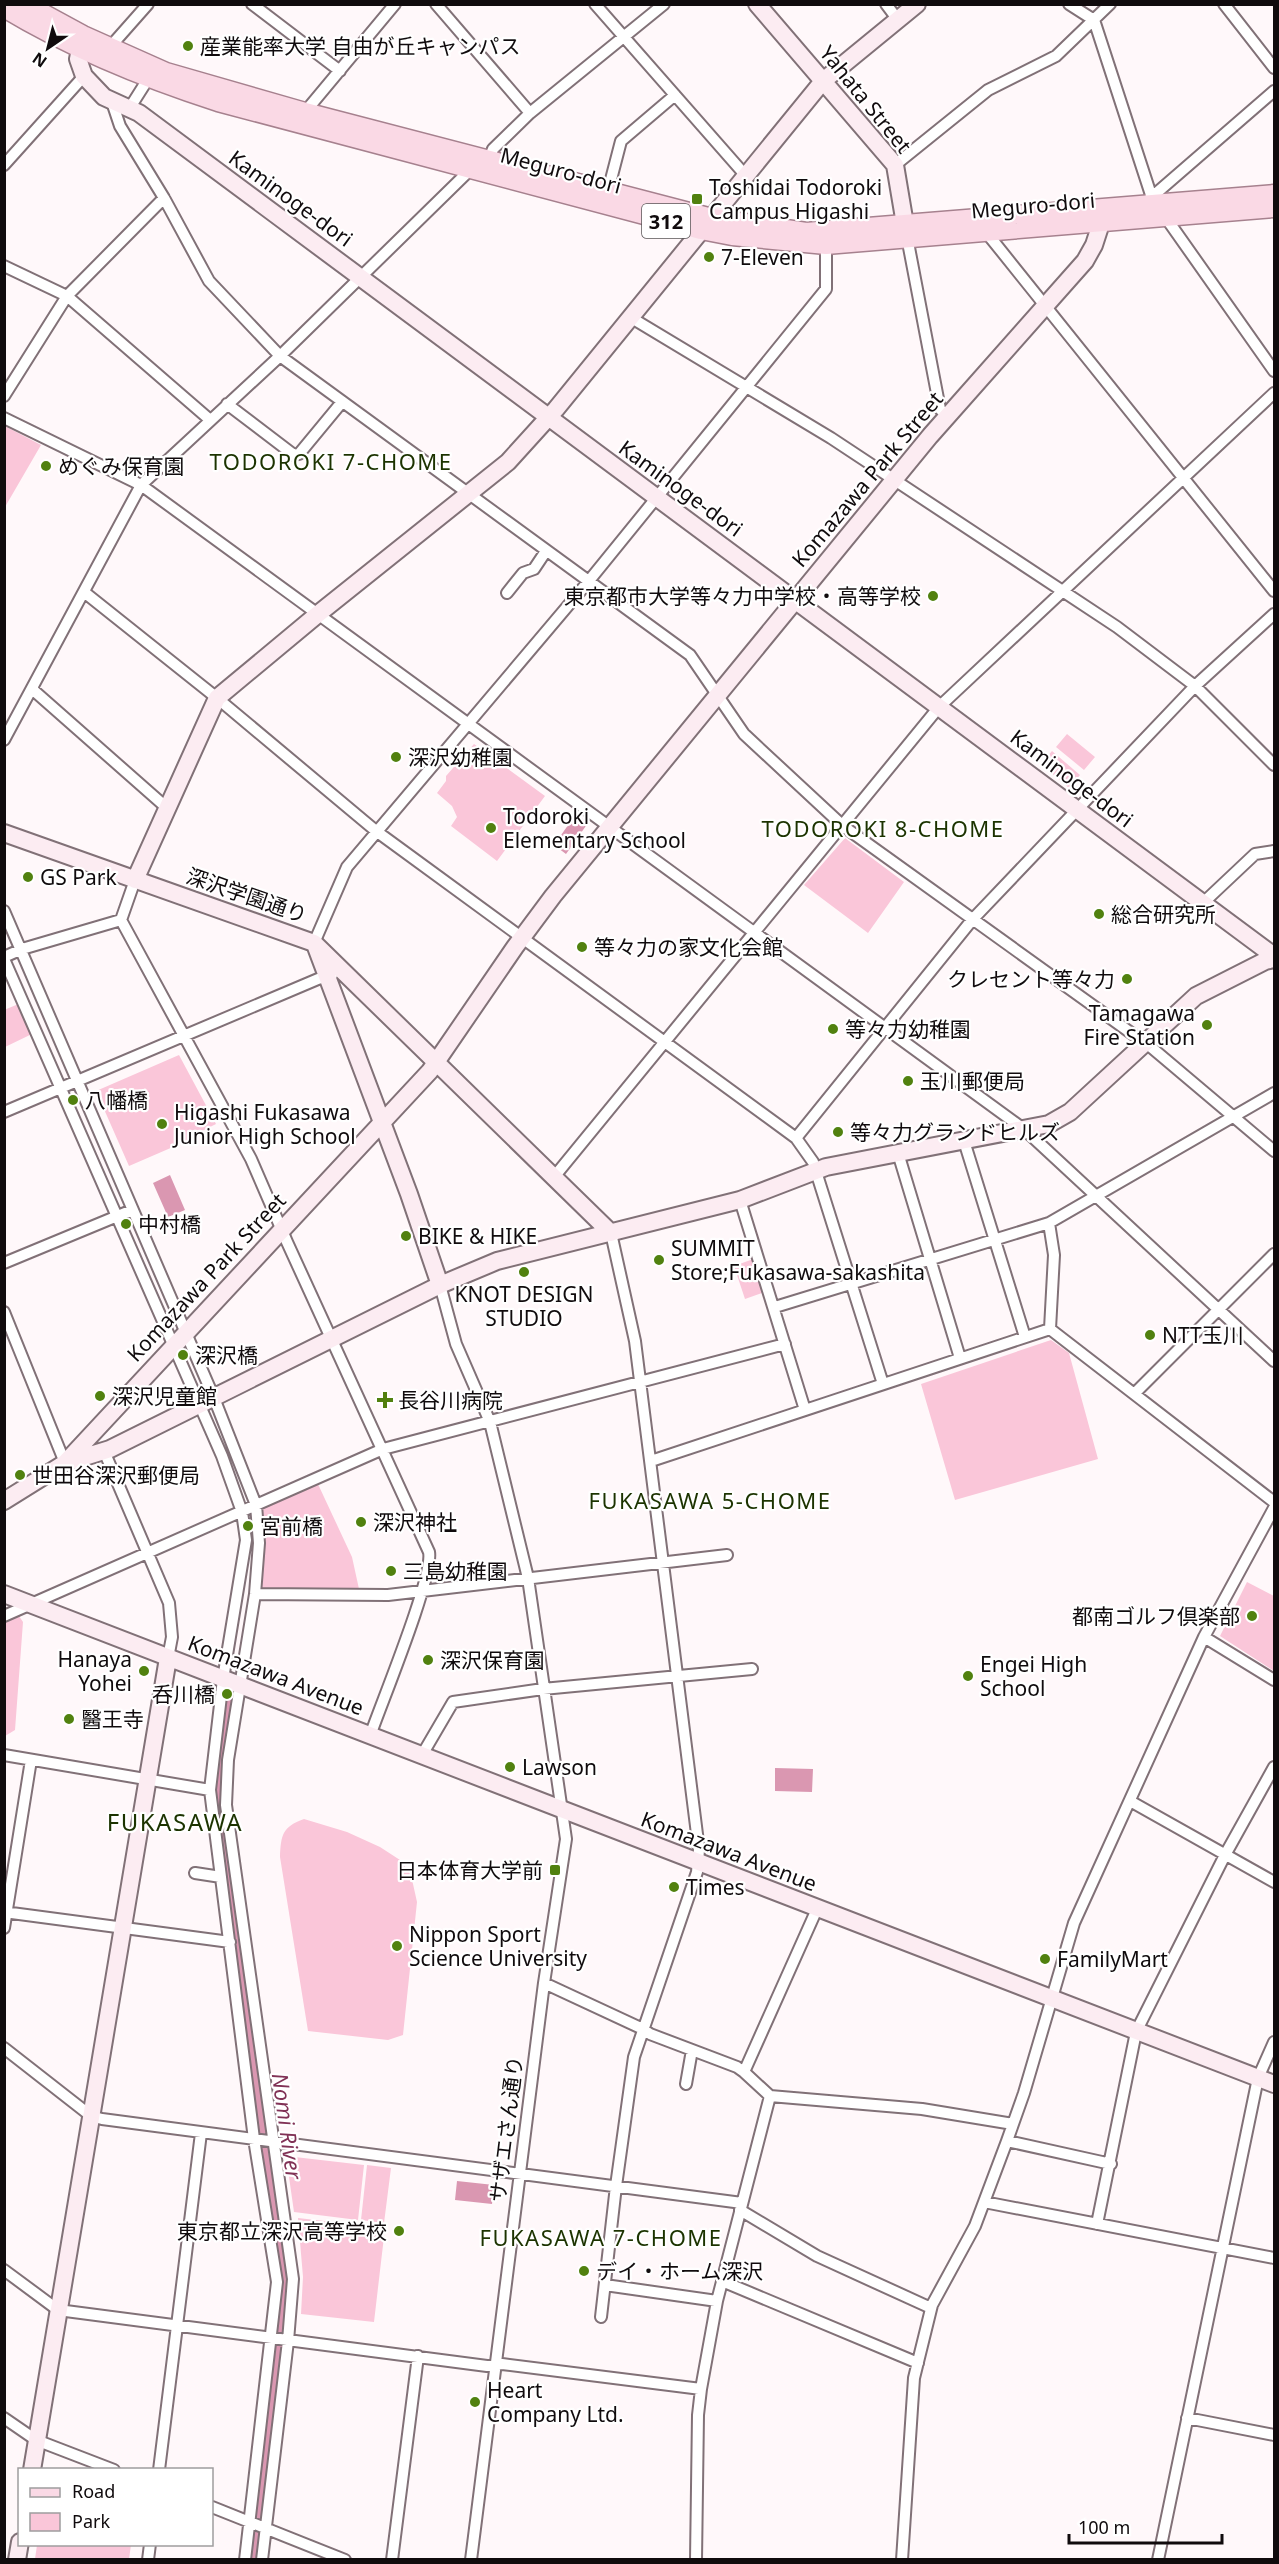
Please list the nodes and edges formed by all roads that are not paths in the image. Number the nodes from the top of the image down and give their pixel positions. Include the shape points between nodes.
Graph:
1 (26, 4) edge
2 (148, 4) edge
3 (252, 4) edge
4 (395, 4) edge
5 (436, 4) edge
6 (595, 4) edge
7 (664, 4) edge
8 (757, 4) edge
9 (886, 4) edge
10 (917, 4) edge
11 (1069, 4) edge
12 (1110, 4) edge
13 (1224, 4) edge
14 (4, 8) edge
15 (898, 20) junction
16 (1094, 20) junction
17 (624, 37) junction
18 (81, 42) junction
19 (110, 47) junction
20 (1275, 68) edge
21 (340, 71) junction
22 (84, 76) junction
23 (148, 79) junction
24 (823, 81) junction
25 (1275, 91) edge
26 (675, 96) junction
27 (112, 102) junction
28 (129, 109) junction
29 (305, 112) junction
30 (530, 113) junction
31 (489, 160) junction
32 (4, 165) edge
33 (895, 165) junction
34 (470, 170) junction
35 (746, 176) junction
36 (608, 191) junction
37 (1275, 194) edge
38 (164, 198) junction
39 (1155, 206) junction
40 (1275, 208) edge
41 (1104, 215) junction
42 (1126, 219) junction
43 (707, 224) junction
44 (907, 230) junction
45 (986, 232) junction
46 (826, 245) junction
47 (4, 266) edge
48 (360, 277) junction
49 (67, 296) junction
50 (1044, 304) junction
51 (630, 317) junction
52 (280, 356) junction
53 (1275, 371) edge
54 (745, 387) junction
55 (1275, 393) edge
56 (4, 396) edge
57 (342, 402) junction
58 (227, 404) junction
59 (947, 416) junction
60 (4, 418) edge
61 (548, 418) junction
62 (209, 419) junction
63 (1184, 478) junction
64 (894, 479) junction
65 (141, 484) junction
66 (468, 494) junction
67 (656, 498) junction
68 (546, 551) junction
69 (588, 582) junction
70 (1062, 591) junction
71 (1275, 591) edge
72 (84, 592) junction
73 (507, 593) dead end
74 (795, 600) junction
75 (318, 614) junction
76 (1275, 614) edge
77 (1196, 686) junction
78 (32, 689) junction
79 (718, 694) junction
80 (217, 698) junction
81 (939, 707) junction
82 (469, 722) junction
83 (4, 740) edge
84 (1275, 765) edge
85 (167, 808) junction
86 (1076, 810) junction
87 (610, 826) junction
88 (843, 826) junction
89 (376, 831) junction
90 (4, 833) edge
91 (1275, 851) edge
92 (135, 880) junction
93 (1203, 903) junction
94 (4, 911) edge
95 (121, 920) junction
96 (972, 920) junction
97 (755, 933) junction
98 (522, 938) junction
99 (314, 943) junction
100 (22, 949) junction
101 (1275, 957) edge
102 (4, 958) edge
103 (345, 973) junction
104 (326, 976) junction
105 (885, 1027) junction
106 (183, 1035) junction
107 (664, 1043) junction
108 (1145, 1043) junction
109 (436, 1062) junction
110 (76, 1081) junction
111 (61, 1088) junction
112 (1275, 1093) edge
113 (4, 1112) edge
114 (1233, 1116) junction
115 (381, 1123) junction
116 (1025, 1130) junction
117 (796, 1138) junction
118 (964, 1141) junction
119 (1275, 1151) edge
120 (898, 1153) junction
121 (816, 1170) junction
122 (554, 1178) junction
123 (1095, 1196) junction
124 (740, 1200) junction
125 (132, 1210) junction
126 (117, 1216) junction
127 (1049, 1223) junction
128 (282, 1229) junction
129 (612, 1233) junction
130 (995, 1240) junction
131 (1275, 1254) edge
132 (930, 1260) junction
133 (4, 1263) edge
134 (852, 1283) junction
135 (440, 1285) junction
136 (775, 1307) junction
137 (1220, 1310) junction
138 (4, 1312) edge
139 (1050, 1329) junction
140 (1025, 1337) junction
141 (178, 1339) junction
142 (332, 1341) junction
143 (785, 1344) junction
144 (960, 1358) junction
145 (1275, 1361) edge
146 (641, 1382) junction
147 (883, 1384) junction
148 (1135, 1393) junction
149 (206, 1401) junction
150 (805, 1410) junction
151 (490, 1422) junction
152 (383, 1449) junction
153 (104, 1451) junction
154 (651, 1461) junction
155 (65, 1463) junction
156 (4, 1501) edge
157 (1275, 1502) edge
158 (256, 1505) junction
159 (1275, 1508) edge
160 (242, 1512) junction
161 (149, 1553) junction
162 (727, 1555) dead end
163 (663, 1562) junction
164 (528, 1578) junction
165 (422, 1590) junction
166 (4, 1594) edge
167 (255, 1594) junction
168 (30, 1604) junction
169 (4, 1616) edge
170 (1204, 1637) junction
171 (168, 1658) junction
172 (752, 1669) dead end
173 (677, 1677) junction
174 (1275, 1680) edge
175 (231, 1682) junction
176 (543, 1689) junction
177 (370, 1736) junction
178 (4, 1755) edge
179 (422, 1755) junction
180 (31, 1760) junction
181 (1275, 1767) edge
182 (147, 1779) junction
183 (210, 1790) junction
184 (1130, 1801) junction
185 (561, 1811) junction
186 (1225, 1855) junction
187 (699, 1862) junction
188 (195, 1873) dead end
189 (221, 1877) junction
190 (1275, 1882) edge
191 (817, 1909) junction
192 (6, 1912) edge
193 (4, 1928) edge
194 (123, 1928) junction
195 (230, 1942) junction
196 (544, 1983) junction
197 (1051, 1998) junction
198 (643, 2029) junction
199 (1136, 2032) junction
200 (1275, 2042) edge
201 (4, 2048) edge
202 (692, 2050) junction
203 (744, 2072) junction
204 (1258, 2078) junction
205 (686, 2084) dead end
206 (1275, 2084) edge
207 (770, 2096) junction
208 (91, 2116) junction
209 (1013, 2124) junction
210 (201, 2133) junction
211 (256, 2139) junction
212 (272, 2141) junction
213 (1007, 2141) junction
214 (1111, 2164) junction
215 (520, 2174) junction
216 (616, 2186) junction
217 (984, 2202) junction
218 (741, 2206) junction
219 (1097, 2224) junction
220 (1223, 2248) junction
221 (1275, 2258) edge
222 (4, 2270) edge
223 (722, 2281) junction
224 (605, 2285) junction
225 (717, 2301) junction
226 (931, 2308) junction
227 (58, 2310) junction
228 (601, 2317) dead end
229 (177, 2326) junction
230 (279, 2340) junction
231 (418, 2356) junction
232 (918, 2363) junction
233 (495, 2365) junction
234 (701, 2389) junction
235 (4, 2418) edge
236 (1187, 2418) junction
237 (1275, 2435) edge
238 (36, 2440) junction
239 (32, 2468) edge
240 (111, 2468) edge
241 (159, 2468) edge
242 (213, 2507) edge
243 (257, 2525) junction
244 (245, 2559) edge
245 (262, 2559) edge
246 (345, 2559) edge
247 (392, 2559) edge
248 (471, 2559) edge
249 (696, 2559) edge
250 (902, 2559) edge
251 (1158, 2559) edge

1 - 18 main road, Meguro-dori / 312
2 - 19 street
3 - 21 street
4 - 21 street
5 - 30 street
6 - 17 street
7 - 17 street
8 - 24 street, Yahata Street
9 - 15 street
10 - 15 street
11 - 16 street
12 - 16 street
13 - 20 street
14 - 18 main road, Meguro-dori / 312 via 45,33
15 - 24 street
16 - 33 street via 1056,56 988,90
16 - 39 street
17 - 26 street
17 - 30 street
18 - 19 main road, Meguro-dori / 312
18 - 22 street via 78,59
18 - 23 main road, Meguro-dori / 312
19 - 29 main road, Meguro-dori / 312 via 166,72
21 - 29 street
22 - 27 street, Kaminoge-dori
22 - 32 street
23 - 28 street
23 - 34 main road, Meguro-dori / 312 via 218,102
24 - 33 street, Yahata Street
24 - 35 street
25 - 39 street
26 - 35 street
26 - 36 street via 621,141
27 - 28 street, Kaminoge-dori
27 - 38 street via 120,126
28 - 48 street, Kaminoge-dori
29 - 31 main road, Meguro-dori / 312
30 - 31 street via 493,149
31 - 36 main road, Meguro-dori / 312
33 - 44 street, Yahata Street
34 - 43 main road, Meguro-dori / 312
34 - 48 street
35 - 43 street
36 - 43 main road, Meguro-dori / 312
37 - 39 main road, Meguro-dori / 312
38 - 49 street
38 - 52 street via 209,281
39 - 40 main road, Meguro-dori / 312
39 - 41 main road, Meguro-dori / 312
39 - 42 main road, Meguro-dori / 312
39 - 42 street
39 - 53 street
41 - 42 main road, Meguro-dori / 312
41 - 44 main road, Meguro-dori / 312
41 - 45 main road, Meguro-dori / 312
41 - 50 street, Komazawa Park Street via 1088,256
43 - 44 main road, Meguro-dori / 312 via 806,232
43 - 46 main road, Meguro-dori / 312 via 732,236
43 - 51 street
44 - 45 main road, Meguro-dori / 312
44 - 46 main road, Meguro-dori / 312
44 - 59 street via 940,409
45 - 50 street
46 - 54 street via 826,289
47 - 49 street
48 - 52 street
48 - 61 street, Kaminoge-dori
49 - 56 street
49 - 62 street
50 - 59 street, Komazawa Park Street
50 - 63 street
51 - 54 street
51 - 61 street
52 - 57 street
52 - 58 street
54 - 64 street
54 - 67 street
55 - 63 street
57 - 58 street via 299,454 294,455
57 - 66 street
58 - 62 street
59 - 64 street, Komazawa Park Street
60 - 65 street
61 - 66 street via 508,462
61 - 67 street, Kaminoge-dori
62 - 65 street
63 - 70 street
63 - 71 street
64 - 70 street
64 - 74 street, Komazawa Park Street
65 - 72 street
65 - 75 street
66 - 68 street
66 - 75 street
67 - 69 street
67 - 74 street, Kaminoge-dori
68 - 69 street
68 - 73 street via 534,569 523,573
69 - 79 street via 690,655
69 - 82 street
70 - 77 street
70 - 81 street
72 - 78 street
72 - 80 street
74 - 79 street, Komazawa Park Street
74 - 81 street, Kaminoge-dori
75 - 80 street
75 - 82 street
76 - 77 street
77 - 84 street
77 - 86 street
78 - 83 street
78 - 85 street
79 - 87 street, Komazawa Park Street
79 - 88 street via 744,734
80 - 85 street
80 - 89 street
81 - 86 street, Kaminoge-dori
81 - 88 street
82 - 87 street
82 - 89 street
85 - 92 street
86 - 93 street, Kaminoge-dori
86 - 96 street
87 - 97 street
87 - 98 street, Komazawa Park Street
88 - 96 street
88 - 97 street
89 - 98 street
89 - 99 street via 347,867
90 - 92 street, 深沢学園通り
91 - 93 street via 1255,854
92 - 95 street
92 - 99 street, 深沢学園通り
93 - 101 street, Kaminoge-dori
94 - 100 street
95 - 100 street
95 - 106 street
96 - 105 street
96 - 108 street
97 - 105 street
97 - 107 street
98 - 107 street
98 - 109 street, Komazawa Park Street
99 - 103 street, 深沢学園通り
99 - 104 street
100 - 102 street
100 - 110 street
101 - 108 street via 1202,992
102 - 111 street
103 - 104 street
103 - 109 street, 深沢学園通り
104 - 106 street
104 - 115 street
105 - 116 street
105 - 117 street
106 - 110 street
106 - 128 street via 252,1159
107 - 117 street
107 - 122 street
108 - 114 street
108 - 116 street via 1065,1116
109 - 115 street, Komazawa Park Street
109 - 122 street, 深沢学園通り
110 - 111 street
110 - 125 street
111 - 113 street
111 - 126 street
112 - 114 street
114 - 119 street
114 - 123 street
115 - 128 street, Komazawa Park Street
115 - 135 street
116 - 118 street
116 - 123 street
117 - 121 street
118 - 120 street
118 - 130 street
120 - 121 street
120 - 132 street
121 - 124 street
121 - 134 street
122 - 129 street, 深沢学園通り
123 - 127 street
123 - 137 street
124 - 129 street
124 - 136 street
125 - 126 street
125 - 141 street
126 - 133 street
126 - 141 street
127 - 130 street
127 - 139 street via 1054,1255
128 - 141 street, Komazawa Park Street
128 - 142 street
129 - 135 street via 497,1261
129 - 146 street
130 - 132 street
130 - 140 street
131 - 137 street
132 - 134 street
132 - 144 street
134 - 136 street
134 - 147 street
135 - 142 street
135 - 151 street, サザエさん通り via 456,1344
136 - 143 street
137 - 145 street
137 - 148 street
138 - 155 street
139 - 140 street
139 - 148 street
140 - 144 street
141 - 149 street
141 - 149 street
141 - 155 street, Komazawa Park Street
142 - 149 street
142 - 152 street
143 - 146 street
143 - 150 street
144 - 147 street
146 - 151 street
146 - 154 street
147 - 150 street
148 - 157 street
149 - 153 street
149 - 158 street
149 - 160 street
150 - 154 street
151 - 152 street
151 - 164 street, サザエさん通り
152 - 158 street
152 - 165 street via 429,1552 431,1560
153 - 155 street
153 - 161 street
154 - 163 street
155 - 156 street
158 - 160 street
158 - 167 street via 259,1543
159 - 170 street
160 - 161 street
160 - 175 street via 246,1540
161 - 168 street
161 - 171 street via 169,1603 172,1637
162 - 163 street
163 - 164 street
163 - 173 street
164 - 165 street
164 - 176 street, サザエさん通り
165 - 167 street via 388,1595
165 - 177 street
166 - 168 street, Komazawa Avenue
167 - 175 street
168 - 169 street
168 - 171 street, Komazawa Avenue
170 - 174 street
170 - 184 street
171 - 175 street, Komazawa Avenue
171 - 182 street
172 - 173 street
173 - 176 street
173 - 187 street
175 - 177 street, Komazawa Avenue
175 - 183 street
175 - 212 street via 226,1805
176 - 179 street via 453,1702
176 - 185 street, サザエさん通り
177 - 179 street, Komazawa Avenue
178 - 180 street
179 - 185 street, Komazawa Avenue
180 - 182 street
180 - 192 street
181 - 186 street
182 - 183 street
182 - 194 street
183 - 189 street
184 - 186 street
184 - 197 street via 1074,1923
185 - 187 street, Komazawa Avenue
185 - 196 street, サザエさん通り via 566,1839
186 - 190 street
186 - 199 street
187 - 191 street, Komazawa Avenue
187 - 198 street
188 - 189 street
189 - 195 street
191 - 197 street, Komazawa Avenue
191 - 203 street
192 - 193 street
192 - 194 street
194 - 195 street
194 - 208 street
195 - 211 street
196 - 198 street
196 - 215 street, サザエさん通り
197 - 199 street, Komazawa Avenue
197 - 209 street
198 - 202 street
198 - 216 street via 634,2057
199 - 204 street, Komazawa Avenue
199 - 214 street
200 - 204 street
201 - 208 street
202 - 203 street
202 - 205 street
203 - 207 street
204 - 206 street, Komazawa Avenue
204 - 220 street
207 - 209 street via 922,2109
207 - 218 street
208 - 210 street
208 - 227 street
209 - 213 street
210 - 211 street
210 - 229 street
211 - 212 street
211 - 230 street via 277,2282
212 - 215 street
212 - 230 street via 293,2279
213 - 214 street
213 - 217 street
214 - 219 street
215 - 216 street
215 - 233 street, サザエさん通り
216 - 218 street
216 - 224 street
217 - 219 street
217 - 226 street
218 - 223 street
218 - 226 street via 818,2256
219 - 220 street
220 - 221 street
220 - 236 street
222 - 227 street
223 - 225 street
223 - 232 street
224 - 225 street
224 - 228 street
225 - 234 street
226 - 232 street
227 - 229 street
227 - 238 street
229 - 230 street
229 - 241 street
230 - 231 street
230 - 243 street
230 - 243 street
231 - 233 street
231 - 247 street
232 - 250 street
233 - 234 street
233 - 248 street, サザエさん通り
234 - 249 street
235 - 238 street
236 - 237 street
236 - 251 street
238 - 239 street
238 - 240 street
242 - 243 street
243 - 244 street
243 - 245 street
243 - 246 street

